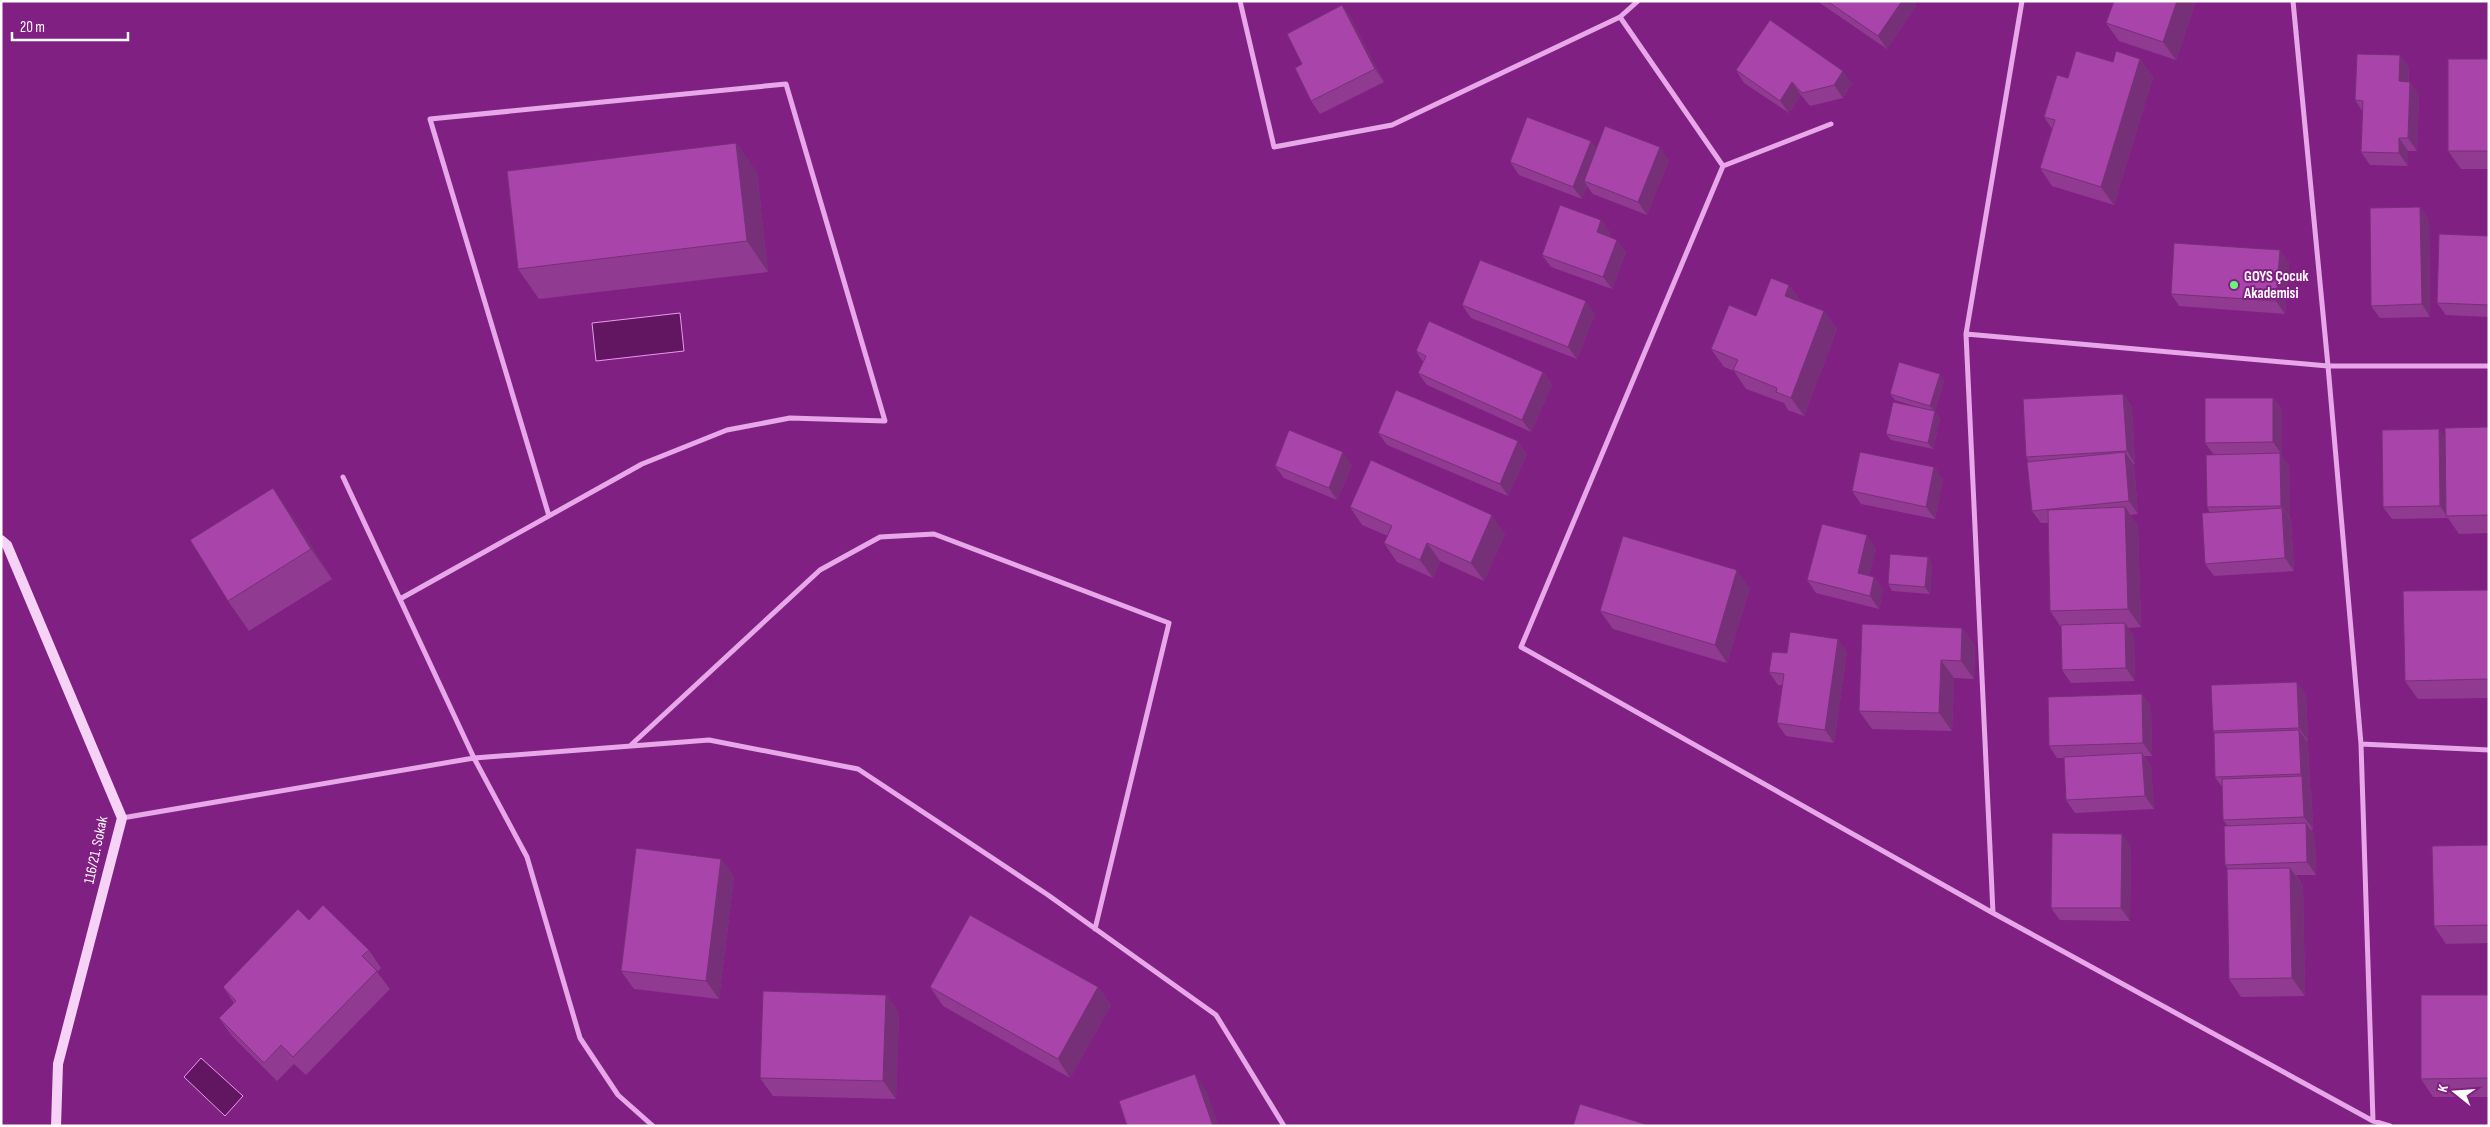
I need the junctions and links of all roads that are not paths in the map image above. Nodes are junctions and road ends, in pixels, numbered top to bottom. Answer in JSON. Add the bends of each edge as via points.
{"nodes":[{"id":1,"x":1240,"y":1,"type":"edge"},
{"id":2,"x":1638,"y":1,"type":"edge"},
{"id":3,"x":2022,"y":1,"type":"edge"},
{"id":4,"x":2293,"y":1,"type":"edge"},
{"id":5,"x":1620,"y":17,"type":"junction"},
{"id":6,"x":1831,"y":124,"type":"dead end"},
{"id":7,"x":1723,"y":166,"type":"junction"},
{"id":8,"x":1966,"y":334,"type":"junction"},
{"id":9,"x":2328,"y":366,"type":"junction"},
{"id":10,"x":2489,"y":366,"type":"edge"},
{"id":11,"x":342,"y":478,"type":"dead end"},
{"id":12,"x":549,"y":516,"type":"junction"},
{"id":13,"x":1,"y":540,"type":"edge"},
{"id":14,"x":400,"y":599,"type":"junction"},
{"id":15,"x":2361,"y":744,"type":"junction"},
{"id":16,"x":630,"y":746,"type":"junction"},
{"id":17,"x":2489,"y":750,"type":"edge"},
{"id":18,"x":474,"y":758,"type":"junction"},
{"id":19,"x":122,"y":818,"type":"junction"},
{"id":20,"x":1993,"y":913,"type":"junction"},
{"id":21,"x":1095,"y":929,"type":"junction"},
{"id":22,"x":2374,"y":1121,"type":"junction"},
{"id":23,"x":56,"y":1126,"type":"edge"},
{"id":24,"x":653,"y":1126,"type":"edge"},
{"id":25,"x":1284,"y":1126,"type":"edge"},
{"id":26,"x":2390,"y":1126,"type":"edge"}],
"edges":[{"from":1,"to":5,"type":"street","via":[[1274,147],[1392,125]]},
{"from":2,"to":5,"type":"street"},
{"from":3,"to":8,"type":"street"},
{"from":4,"to":9,"type":"street"},
{"from":5,"to":7,"type":"street"},
{"from":6,"to":7,"type":"street"},
{"from":7,"to":20,"type":"street","via":[[1521,647]]},
{"from":8,"to":9,"type":"street"},
{"from":8,"to":20,"type":"street"},
{"from":9,"to":10,"type":"street"},
{"from":9,"to":15,"type":"street"},
{"from":11,"to":14,"type":"street"},
{"from":12,"to":12,"type":"street","via":[[642,464],[727,430],[790,418],[885,421],[786,84],[430,119]]},
{"from":12,"to":14,"type":"street"},
{"from":13,"to":19,"type":"street","name":"116/21. Sokak","via":[[7,544]]},
{"from":14,"to":18,"type":"street"},
{"from":15,"to":17,"type":"street"},
{"from":15,"to":22,"type":"street"},
{"from":16,"to":18,"type":"street"},
{"from":16,"to":21,"type":"street","via":[[709,740],[858,769]]},
{"from":16,"to":21,"type":"street","via":[[820,570],[880,537],[934,534],[1169,623]]},
{"from":18,"to":19,"type":"street"},
{"from":18,"to":24,"type":"street","via":[[527,857],[580,1038],[618,1094]]},
{"from":19,"to":23,"type":"street","name":"116/21. Sokak","via":[[58,1064]]},
{"from":20,"to":22,"type":"street"},
{"from":21,"to":25,"type":"street","via":[[1216,1015]]},
{"from":22,"to":26,"type":"street"}]}
